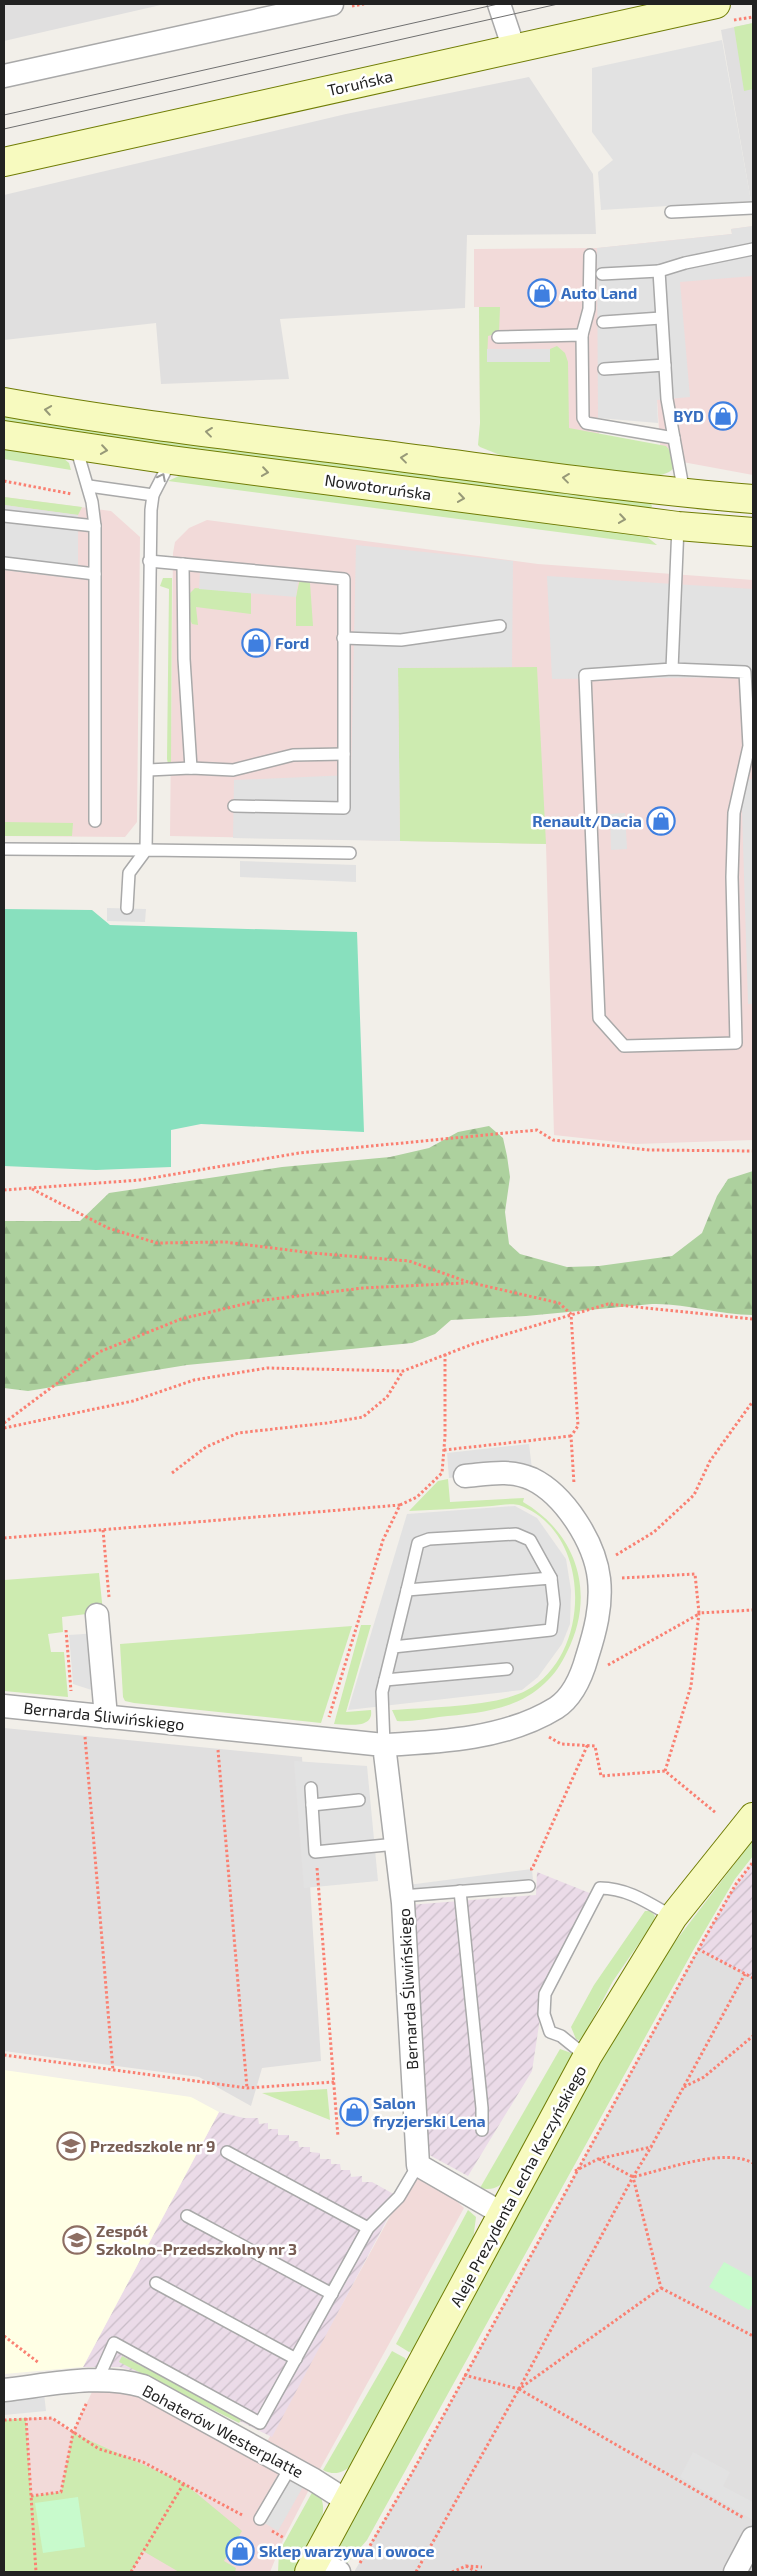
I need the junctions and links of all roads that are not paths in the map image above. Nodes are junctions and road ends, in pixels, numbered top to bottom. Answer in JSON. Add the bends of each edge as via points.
{"nodes":[{"id":1,"x":332,"y":4,"type":"edge"},
{"id":2,"x":499,"y":4,"type":"edge"},
{"id":3,"x":716,"y":4,"type":"edge"},
{"id":4,"x":514,"y":49,"type":"junction"},
{"id":5,"x":4,"y":76,"type":"edge"},
{"id":6,"x":4,"y":162,"type":"edge"},
{"id":7,"x":753,"y":208,"type":"edge"},
{"id":8,"x":671,"y":212,"type":"dead end"},
{"id":9,"x":753,"y":249,"type":"edge"},
{"id":10,"x":590,"y":255,"type":"dead end"},
{"id":11,"x":659,"y":272,"type":"junction"},
{"id":12,"x":602,"y":274,"type":"dead end"},
{"id":13,"x":661,"y":318,"type":"junction"},
{"id":14,"x":603,"y":322,"type":"dead end"},
{"id":15,"x":582,"y":335,"type":"junction"},
{"id":16,"x":498,"y":337,"type":"dead end"},
{"id":17,"x":665,"y":365,"type":"junction"},
{"id":18,"x":604,"y":369,"type":"dead end"},
{"id":19,"x":4,"y":402,"type":"edge"},
{"id":20,"x":4,"y":435,"type":"edge"},
{"id":21,"x":674,"y":438,"type":"junction"},
{"id":22,"x":75,"y":445,"type":"junction"},
{"id":23,"x":171,"y":460,"type":"junction"},
{"id":24,"x":89,"y":486,"type":"junction"},
{"id":25,"x":684,"y":493,"type":"junction"},
{"id":26,"x":153,"y":494,"type":"junction"},
{"id":27,"x":753,"y":499,"type":"edge"},
{"id":28,"x":4,"y":516,"type":"edge"},
{"id":29,"x":95,"y":526,"type":"junction"},
{"id":30,"x":678,"y":526,"type":"junction"},
{"id":31,"x":753,"y":532,"type":"edge"},
{"id":32,"x":149,"y":561,"type":"junction"},
{"id":33,"x":4,"y":562,"type":"edge"},
{"id":34,"x":183,"y":564,"type":"junction"},
{"id":35,"x":95,"y":574,"type":"junction"},
{"id":36,"x":500,"y":626,"type":"dead end"},
{"id":37,"x":343,"y":638,"type":"junction"},
{"id":38,"x":672,"y":669,"type":"junction"},
{"id":39,"x":344,"y":754,"type":"junction"},
{"id":40,"x":191,"y":768,"type":"junction"},
{"id":41,"x":148,"y":770,"type":"junction"},
{"id":42,"x":234,"y":806,"type":"dead end"},
{"id":43,"x":95,"y":821,"type":"dead end"},
{"id":44,"x":4,"y":849,"type":"edge"},
{"id":45,"x":146,"y":850,"type":"junction"},
{"id":46,"x":350,"y":853,"type":"dead end"},
{"id":47,"x":127,"y":908,"type":"dead end"},
{"id":48,"x":465,"y":1476,"type":"dead end"},
{"id":49,"x":551,"y":1578,"type":"junction"},
{"id":50,"x":407,"y":1590,"type":"junction"},
{"id":51,"x":103,"y":1609,"type":"road end"},
{"id":52,"x":393,"y":1647,"type":"junction"},
{"id":53,"x":507,"y":1668,"type":"dead end"},
{"id":54,"x":385,"y":1680,"type":"junction"},
{"id":55,"x":4,"y":1706,"type":"edge"},
{"id":56,"x":106,"y":1717,"type":"junction"},
{"id":57,"x":384,"y":1745,"type":"junction"},
{"id":58,"x":311,"y":1788,"type":"dead end"},
{"id":59,"x":359,"y":1800,"type":"dead end"},
{"id":60,"x":312,"y":1805,"type":"junction"},
{"id":61,"x":753,"y":1817,"type":"edge"},
{"id":62,"x":396,"y":1844,"type":"junction"},
{"id":63,"x":529,"y":1886,"type":"dead end"},
{"id":64,"x":460,"y":1891,"type":"junction"},
{"id":65,"x":402,"y":1896,"type":"junction"},
{"id":66,"x":673,"y":1917,"type":"junction"},
{"id":67,"x":587,"y":2057,"type":"junction"},
{"id":68,"x":482,"y":2130,"type":"dead end"},
{"id":69,"x":227,"y":2152,"type":"dead end"},
{"id":70,"x":418,"y":2165,"type":"junction"},
{"id":71,"x":503,"y":2214,"type":"junction"},
{"id":72,"x":187,"y":2216,"type":"dead end"},
{"id":73,"x":368,"y":2228,"type":"junction"},
{"id":74,"x":156,"y":2283,"type":"dead end"},
{"id":75,"x":332,"y":2294,"type":"junction"},
{"id":76,"x":296,"y":2358,"type":"junction"},
{"id":77,"x":97,"y":2380,"type":"junction"},
{"id":78,"x":4,"y":2390,"type":"edge"},
{"id":79,"x":290,"y":2468,"type":"junction"},
{"id":80,"x":347,"y":2501,"type":"junction"},
{"id":81,"x":258,"y":2522,"type":"road end"},
{"id":82,"x":753,"y":2538,"type":"edge"},
{"id":83,"x":331,"y":2567,"type":"edge"},
{"id":84,"x":735,"y":2572,"type":"edge"}],
"edges":[{"from":1,"to":5,"type":"street"},
{"from":2,"to":4,"type":"street"},
{"from":3,"to":4,"type":"street","name":"Toruńska"},
{"from":4,"to":6,"type":"street","name":"Toruńska"},
{"from":7,"to":8,"type":"lane"},
{"from":9,"to":11,"type":"lane","via":[[685,263]]},
{"from":10,"to":15,"type":"lane","via":[[589,310]]},
{"from":11,"to":12,"type":"lane"},
{"from":11,"to":13,"type":"lane"},
{"from":13,"to":14,"type":"lane"},
{"from":13,"to":17,"type":"lane"},
{"from":15,"to":16,"type":"lane"},
{"from":15,"to":21,"type":"lane","via":[[583,418],[586,423]]},
{"from":17,"to":18,"type":"lane"},
{"from":17,"to":21,"type":"lane"},
{"from":25,"to":19,"type":"street","name":"Nowotoruńska","one_way":true,"via":[[104,419]]},
{"from":20,"to":22,"type":"street","name":"Nowotoruńska"},
{"from":21,"to":25,"type":"lane"},
{"from":22,"to":23,"type":"street","name":"Nowotoruńska","one_way":true},
{"from":22,"to":24,"type":"lane"},
{"from":26,"to":23,"type":"lane","one_way":true},
{"from":23,"to":30,"type":"street","name":"Nowotoruńska","one_way":true},
{"from":24,"to":26,"type":"lane"},
{"from":24,"to":29,"type":"lane"},
{"from":25,"to":27,"type":"street","name":"Nowotoruńska"},
{"from":26,"to":32,"type":"lane"},
{"from":28,"to":29,"type":"lane"},
{"from":29,"to":35,"type":"lane"},
{"from":30,"to":31,"type":"street","name":"Nowotoruńska"},
{"from":30,"to":38,"type":"lane"},
{"from":32,"to":34,"type":"lane"},
{"from":32,"to":41,"type":"lane"},
{"from":33,"to":35,"type":"lane"},
{"from":34,"to":37,"type":"lane","via":[[344,579]]},
{"from":34,"to":40,"type":"lane","via":[[184,659]]},
{"from":35,"to":43,"type":"lane"},
{"from":36,"to":37,"type":"lane","via":[[402,640]]},
{"from":37,"to":39,"type":"lane"},
{"from":38,"to":38,"type":"lane","via":[[745,672],[749,746],[734,814],[732,877],[736,1043],[624,1046],[599,1018],[585,675]]},
{"from":39,"to":40,"type":"lane","via":[[293,754],[233,770]]},
{"from":39,"to":42,"type":"lane","via":[[344,808]]},
{"from":40,"to":41,"type":"lane"},
{"from":41,"to":45,"type":"lane"},
{"from":44,"to":45,"type":"lane"},
{"from":45,"to":46,"type":"lane"},
{"from":45,"to":47,"type":"lane","via":[[128,872]]},
{"from":48,"to":57,"type":"street","name":"Bernarda Śliwińskiego","via":[[509,1472],[532,1479],[575,1518],[590,1548],[597,1573],[597,1626],[580,1681],[558,1707],[510,1728],[471,1737]]},
{"from":49,"to":50,"type":"lane"},
{"from":49,"to":50,"type":"lane","via":[[530,1540],[516,1534],[429,1539],[418,1544]]},
{"from":49,"to":52,"type":"lane","via":[[554,1604],[551,1630]]},
{"from":50,"to":52,"type":"lane"},
{"from":51,"to":56,"type":"street"},
{"from":52,"to":54,"type":"lane"},
{"from":53,"to":54,"type":"lane"},
{"from":54,"to":57,"type":"lane","via":[[382,1692]]},
{"from":55,"to":56,"type":"street","name":"Bernarda Śliwińskiego"},
{"from":56,"to":57,"type":"street","name":"Bernarda Śliwińskiego"},
{"from":57,"to":62,"type":"street","name":"Bernarda Śliwińskiego"},
{"from":58,"to":60,"type":"lane"},
{"from":59,"to":60,"type":"lane"},
{"from":60,"to":62,"type":"lane","via":[[316,1852]]},
{"from":61,"to":66,"type":"street","name":"Aleje Prezydenta Lecha Kaczyńskiego"},
{"from":62,"to":65,"type":"street","name":"Bernarda Śliwińskiego"},
{"from":63,"to":64,"type":"lane"},
{"from":64,"to":65,"type":"lane"},
{"from":64,"to":68,"type":"lane"},
{"from":65,"to":70,"type":"street","name":"Bernarda Śliwińskiego"},
{"from":66,"to":67,"type":"street","name":"Aleje Prezydenta Lecha Kaczyńskiego"},
{"from":66,"to":67,"type":"lane","via":[[631,1894],[614,1888],[600,1888],[545,1994],[544,2014],[550,2032],[561,2036]]},
{"from":67,"to":71,"type":"street","name":"Aleje Prezydenta Lecha Kaczyńskiego"},
{"from":69,"to":73,"type":"lane"},
{"from":70,"to":71,"type":"street"},
{"from":70,"to":73,"type":"lane","via":[[399,2196]]},
{"from":71,"to":80,"type":"street","name":"Aleje Prezydenta Lecha Kaczyńskiego"},
{"from":72,"to":75,"type":"lane"},
{"from":73,"to":75,"type":"lane"},
{"from":74,"to":76,"type":"lane"},
{"from":75,"to":76,"type":"lane"},
{"from":76,"to":77,"type":"lane","via":[[260,2423],[114,2343]]},
{"from":77,"to":78,"type":"street","name":"Bohaterów Westerplatte"},
{"from":77,"to":79,"type":"street","name":"Bohaterów Westerplatte","via":[[123,2380],[143,2386]]},
{"from":79,"to":80,"type":"street","name":"Bohaterów Westerplatte"},
{"from":79,"to":81,"type":"lane"},
{"from":80,"to":83,"type":"street","name":"Aleje Prezydenta Lecha Kaczyńskiego"},
{"from":82,"to":84,"type":"street"}]}
